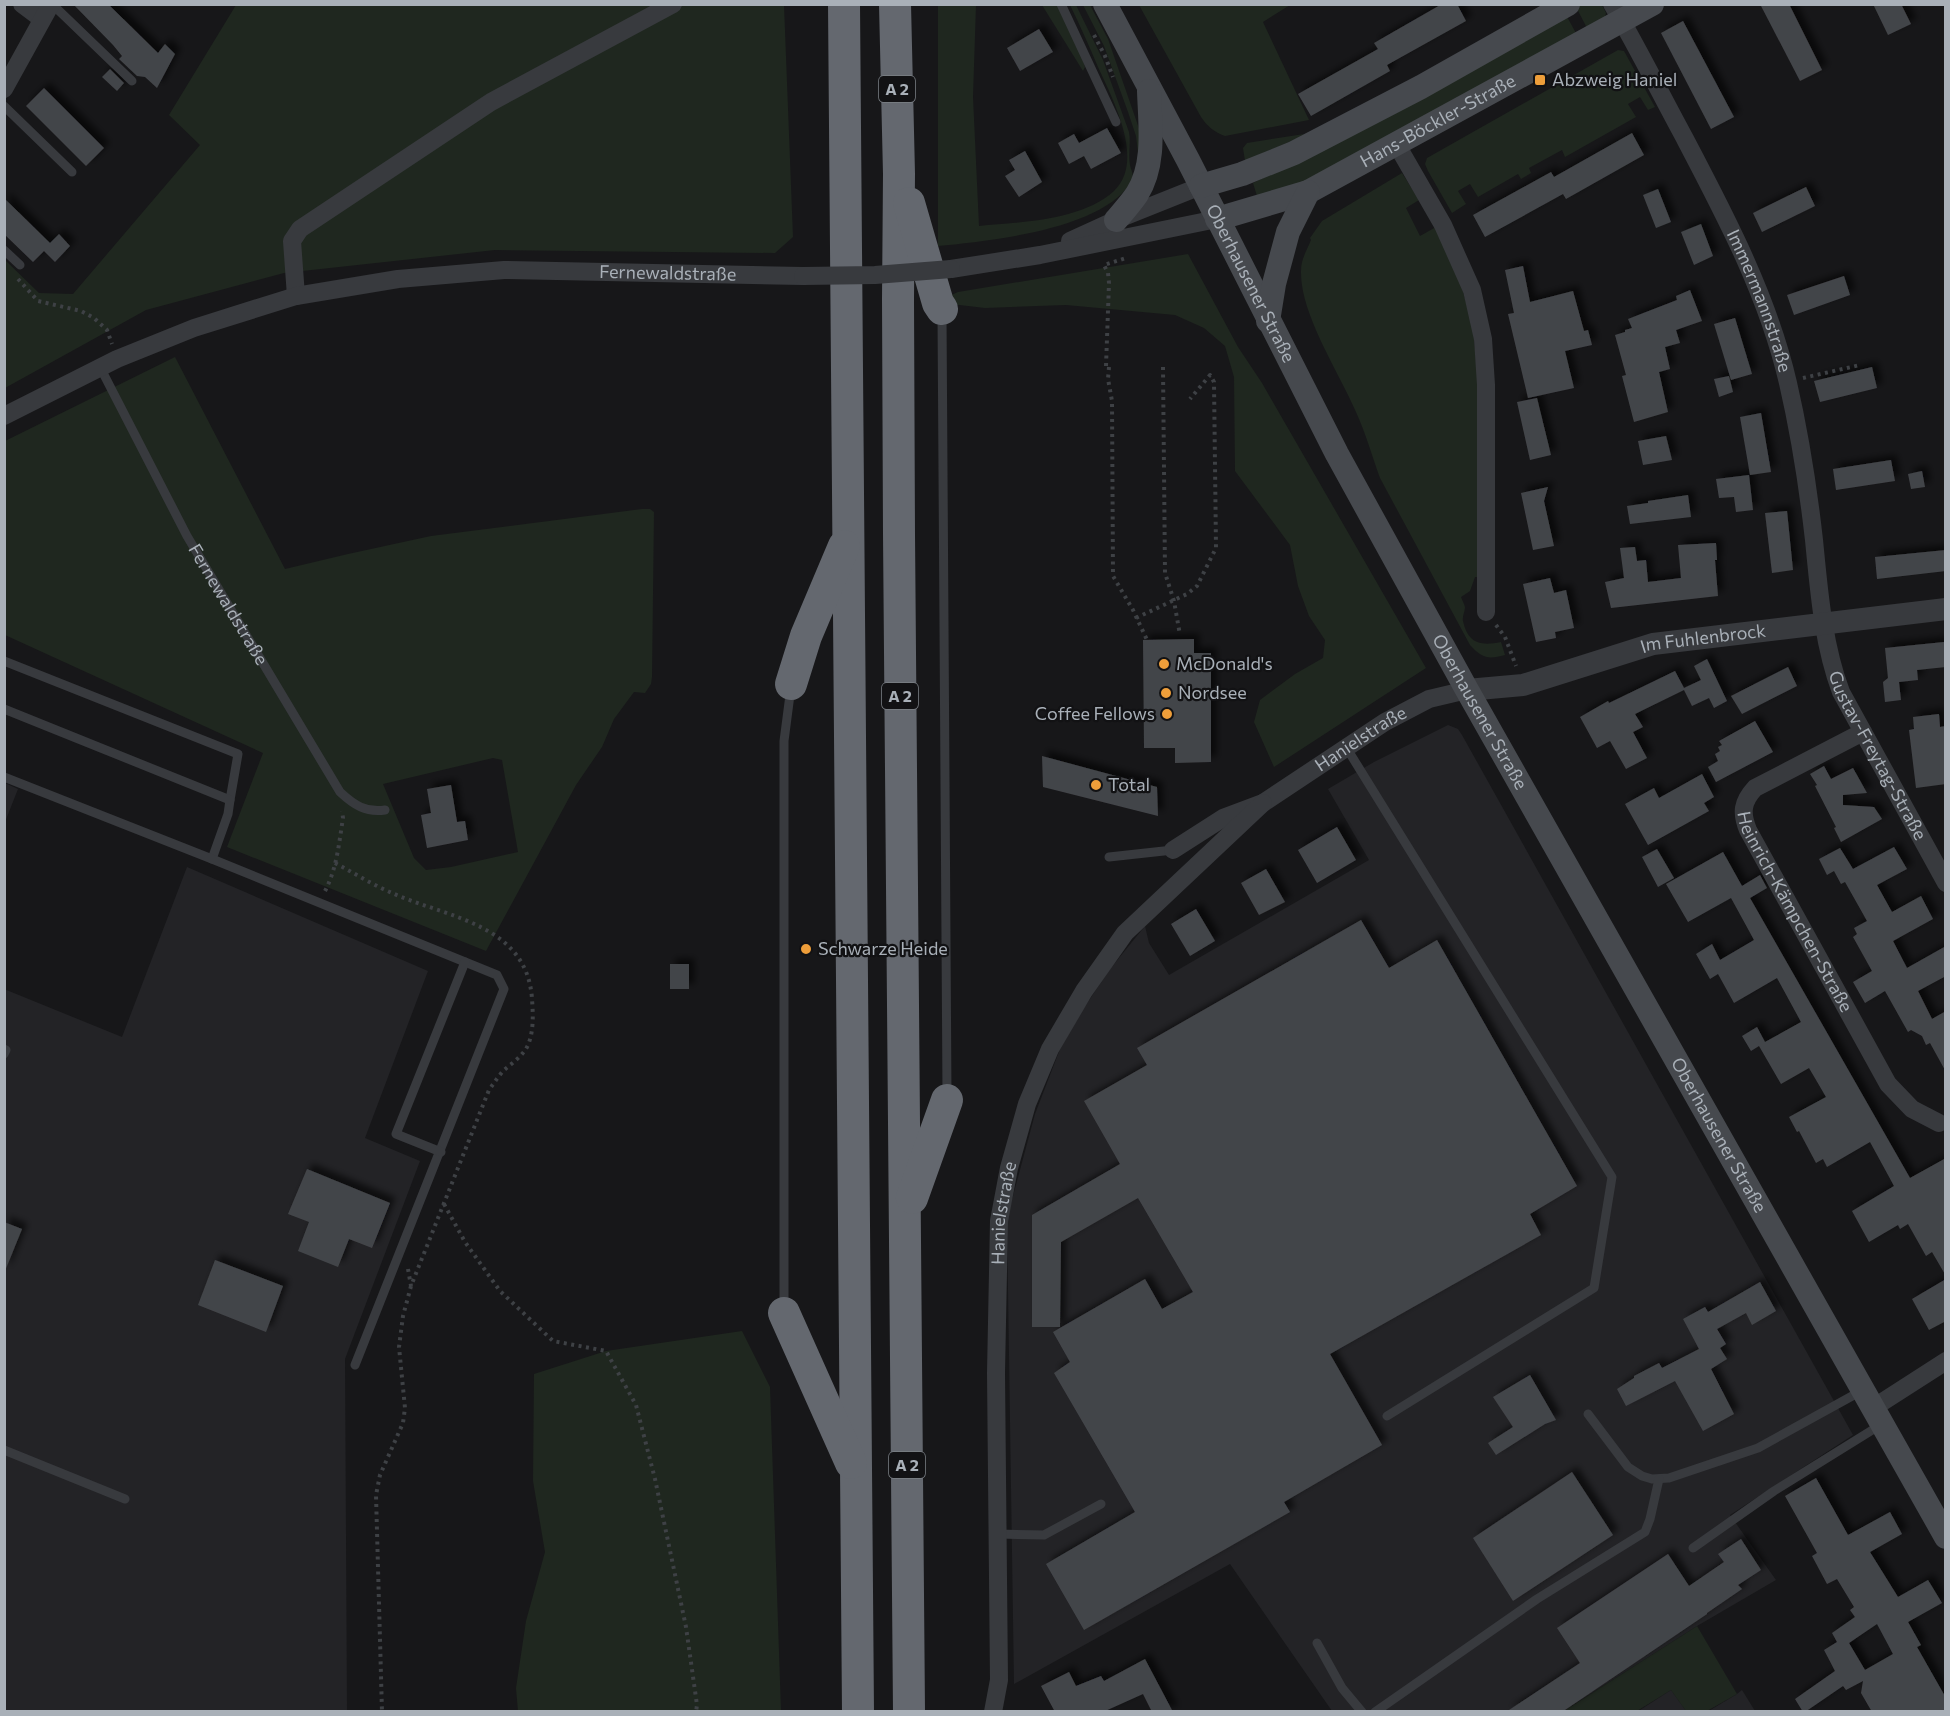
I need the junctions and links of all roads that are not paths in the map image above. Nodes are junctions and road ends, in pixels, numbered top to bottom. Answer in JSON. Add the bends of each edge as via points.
{"nodes":[{"id":1,"x":22,"y":4,"type":"edge"},
{"id":2,"x":673,"y":4,"type":"edge"},
{"id":3,"x":844,"y":4,"type":"edge"},
{"id":4,"x":895,"y":4,"type":"edge"},
{"id":5,"x":1061,"y":4,"type":"edge"},
{"id":6,"x":1105,"y":4,"type":"edge"},
{"id":7,"x":1568,"y":4,"type":"edge"},
{"id":8,"x":1652,"y":4,"type":"edge"},
{"id":9,"x":48,"y":9,"type":"edge"},
{"id":10,"x":1617,"y":12,"type":"edge"},
{"id":11,"x":132,"y":81,"type":"dead end"},
{"id":12,"x":1149,"y":86,"type":"junction"},
{"id":13,"x":4,"y":89,"type":"edge"},
{"id":14,"x":4,"y":106,"type":"edge"},
{"id":15,"x":1116,"y":122,"type":"dead end"},
{"id":16,"x":1397,"y":145,"type":"junction"},
{"id":17,"x":72,"y":172,"type":"dead end"},
{"id":18,"x":899,"y":174,"type":"junction"},
{"id":19,"x":1201,"y":186,"type":"junction"},
{"id":20,"x":1308,"y":192,"type":"junction"},
{"id":21,"x":1216,"y":219,"type":"junction"},
{"id":22,"x":1116,"y":220,"type":"junction"},
{"id":23,"x":4,"y":250,"type":"edge"},
{"id":24,"x":1040,"y":255,"type":"junction"},
{"id":25,"x":20,"y":264,"type":"dead end"},
{"id":26,"x":296,"y":296,"type":"junction"},
{"id":27,"x":942,"y":309,"type":"joint"},
{"id":28,"x":1268,"y":321,"type":"junction"},
{"id":29,"x":100,"y":367,"type":"junction"},
{"id":30,"x":4,"y":417,"type":"edge"},
{"id":31,"x":849,"y":534,"type":"junction"},
{"id":32,"x":1946,"y":609,"type":"edge"},
{"id":33,"x":1486,"y":612,"type":"road end"},
{"id":34,"x":1825,"y":622,"type":"junction"},
{"id":35,"x":4,"y":661,"type":"edge"},
{"id":36,"x":792,"y":684,"type":"joint"},
{"id":37,"x":1467,"y":690,"type":"junction"},
{"id":38,"x":4,"y":709,"type":"edge"},
{"id":39,"x":1863,"y":732,"type":"junction"},
{"id":40,"x":1346,"y":747,"type":"junction"},
{"id":41,"x":4,"y":777,"type":"edge"},
{"id":42,"x":231,"y":800,"type":"junction"},
{"id":43,"x":1263,"y":803,"type":"junction"},
{"id":44,"x":385,"y":810,"type":"dead end"},
{"id":45,"x":1173,"y":850,"type":"joint"},
{"id":46,"x":1108,"y":857,"type":"dead end"},
{"id":47,"x":212,"y":859,"type":"junction"},
{"id":48,"x":1946,"y":883,"type":"edge"},
{"id":49,"x":465,"y":962,"type":"junction"},
{"id":50,"x":947,"y":1100,"type":"joint"},
{"id":51,"x":1939,"y":1124,"type":"dead end"},
{"id":52,"x":441,"y":1152,"type":"junction"},
{"id":53,"x":905,"y":1218,"type":"junction"},
{"id":54,"x":784,"y":1313,"type":"joint"},
{"id":55,"x":1946,"y":1361,"type":"edge"},
{"id":56,"x":355,"y":1365,"type":"dead end"},
{"id":57,"x":1872,"y":1408,"type":"junction"},
{"id":58,"x":1588,"y":1414,"type":"dead end"},
{"id":59,"x":1387,"y":1416,"type":"dead end"},
{"id":60,"x":4,"y":1450,"type":"edge"},
{"id":61,"x":856,"y":1474,"type":"junction"},
{"id":62,"x":1659,"y":1479,"type":"junction"},
{"id":63,"x":125,"y":1499,"type":"dead end"},
{"id":64,"x":1101,"y":1504,"type":"dead end"},
{"id":65,"x":998,"y":1534,"type":"junction"},
{"id":66,"x":1946,"y":1537,"type":"edge"},
{"id":67,"x":1693,"y":1548,"type":"dead end"},
{"id":68,"x":1317,"y":1643,"type":"dead end"},
{"id":69,"x":858,"y":1712,"type":"edge"},
{"id":70,"x":909,"y":1712,"type":"edge"},
{"id":71,"x":993,"y":1712,"type":"edge"},
{"id":72,"x":1362,"y":1712,"type":"edge"},
{"id":73,"x":1375,"y":1712,"type":"edge"}],
"edges":[{"from":1,"to":9,"type":"street"},
{"from":2,"to":26,"type":"street","via":[[491,102],[300,229],[292,241]]},
{"from":3,"to":31,"type":"highway"},
{"from":4,"to":18,"type":"highway","number":"A 2"},
{"from":5,"to":15,"type":"lane"},
{"from":6,"to":12,"type":"main road","name":"Oberhausener Straße"},
{"from":7,"to":19,"type":"main road","via":[[1294,153]]},
{"from":8,"to":10,"type":"main road","name":"Hans-Böckler-Straße"},
{"from":9,"to":11,"type":"lane"},
{"from":9,"to":13,"type":"street"},
{"from":10,"to":16,"type":"main road","name":"Hans-Böckler-Straße"},
{"from":10,"to":34,"type":"street","name":"Immermannstraße","via":[[1753,276],[1788,381]]},
{"from":12,"to":19,"type":"main road","name":"Oberhausener Straße"},
{"from":12,"to":22,"type":"main road","name":"Fernewaldstraße","via":[[1150,149],[1146,172],[1138,193]]},
{"from":14,"to":17,"type":"lane"},
{"from":16,"to":20,"type":"main road","name":"Hans-Böckler-Straße"},
{"from":16,"to":33,"type":"street","via":[[1448,236],[1472,290],[1483,339]]},
{"from":18,"to":27,"type":"highway"},
{"from":18,"to":53,"type":"highway","number":"A 2"},
{"from":19,"to":21,"type":"main road","name":"Oberhausener Straße"},
{"from":19,"to":22,"type":"street","name":"Fernewaldstraße"},
{"from":20,"to":21,"type":"main road","name":"Hans-Böckler-Straße"},
{"from":20,"to":28,"type":"main road","via":[[1288,232]]},
{"from":21,"to":24,"type":"street","name":"Fernewaldstraße"},
{"from":21,"to":28,"type":"main road","name":"Oberhausener Straße"},
{"from":22,"to":24,"type":"street","name":"Fernewaldstraße"},
{"from":23,"to":25,"type":"lane"},
{"from":24,"to":26,"type":"street","name":"Fernewaldstraße","bridge":true,"via":[[951,269],[875,275],[504,270],[398,279]]},
{"from":26,"to":29,"type":"street","name":"Fernewaldstraße","via":[[194,328]]},
{"from":27,"to":50,"type":"lane"},
{"from":28,"to":37,"type":"main road","name":"Oberhausener Straße"},
{"from":29,"to":30,"type":"street","name":"Fernewaldstraße"},
{"from":29,"to":44,"type":"lane","name":"Fernewaldstraße","via":[[187,536],[340,792],[359,807]]},
{"from":31,"to":36,"type":"highway","via":[[806,636]]},
{"from":31,"to":61,"type":"highway"},
{"from":32,"to":34,"type":"street","name":"Im Fuhlenbrock"},
{"from":34,"to":37,"type":"street","name":"Im Fuhlenbrock","via":[[1653,644],[1523,685]]},
{"from":34,"to":39,"type":"street","name":"Gustav-Freytag-Straße","via":[[1834,673]]},
{"from":35,"to":42,"type":"lane","via":[[238,754]]},
{"from":36,"to":54,"type":"lane","via":[[784,741]]},
{"from":37,"to":40,"type":"street","name":"Hanielstraße","via":[[1429,699]]},
{"from":37,"to":57,"type":"main road","name":"Oberhausener Straße"},
{"from":38,"to":42,"type":"lane"},
{"from":39,"to":48,"type":"street","name":"Gustav-Freytag-Straße"},
{"from":39,"to":51,"type":"street","name":"Heinrich-Kämpchen-Straße","via":[[1755,788],[1743,804],[1743,818],[1888,1084],[1912,1109]]},
{"from":40,"to":43,"type":"street","name":"Hanielstraße"},
{"from":40,"to":59,"type":"lane","via":[[1612,1177],[1593,1288]]},
{"from":41,"to":47,"type":"lane"},
{"from":42,"to":47,"type":"lane"},
{"from":43,"to":45,"type":"street","name":"Hanielstraße","via":[[1223,818]]},
{"from":43,"to":65,"type":"street","name":"Hanielstraße","via":[[1125,933],[1050,1049],[1027,1104],[999,1221]]},
{"from":45,"to":46,"type":"lane"},
{"from":47,"to":49,"type":"lane"},
{"from":49,"to":52,"type":"lane","via":[[497,975],[504,989]]},
{"from":49,"to":52,"type":"lane","via":[[396,1134]]},
{"from":50,"to":53,"type":"highway"},
{"from":52,"to":56,"type":"lane"},
{"from":53,"to":70,"type":"highway","number":"A 2"},
{"from":54,"to":61,"type":"highway"},
{"from":55,"to":57,"type":"street"},
{"from":57,"to":62,"type":"lane"},
{"from":57,"to":66,"type":"main road","name":"Oberhausener Straße"},
{"from":57,"to":67,"type":"lane","via":[[1774,1491]]},
{"from":58,"to":62,"type":"lane","via":[[1628,1467],[1642,1476]]},
{"from":60,"to":63,"type":"lane"},
{"from":61,"to":69,"type":"highway"},
{"from":62,"to":73,"type":"lane","via":[[1645,1532],[1537,1599]]},
{"from":64,"to":65,"type":"lane","via":[[1044,1535]]},
{"from":65,"to":71,"type":"street","name":"Hanielstraße","via":[[999,1680]]},
{"from":68,"to":72,"type":"lane","via":[[1342,1689]]}]}
